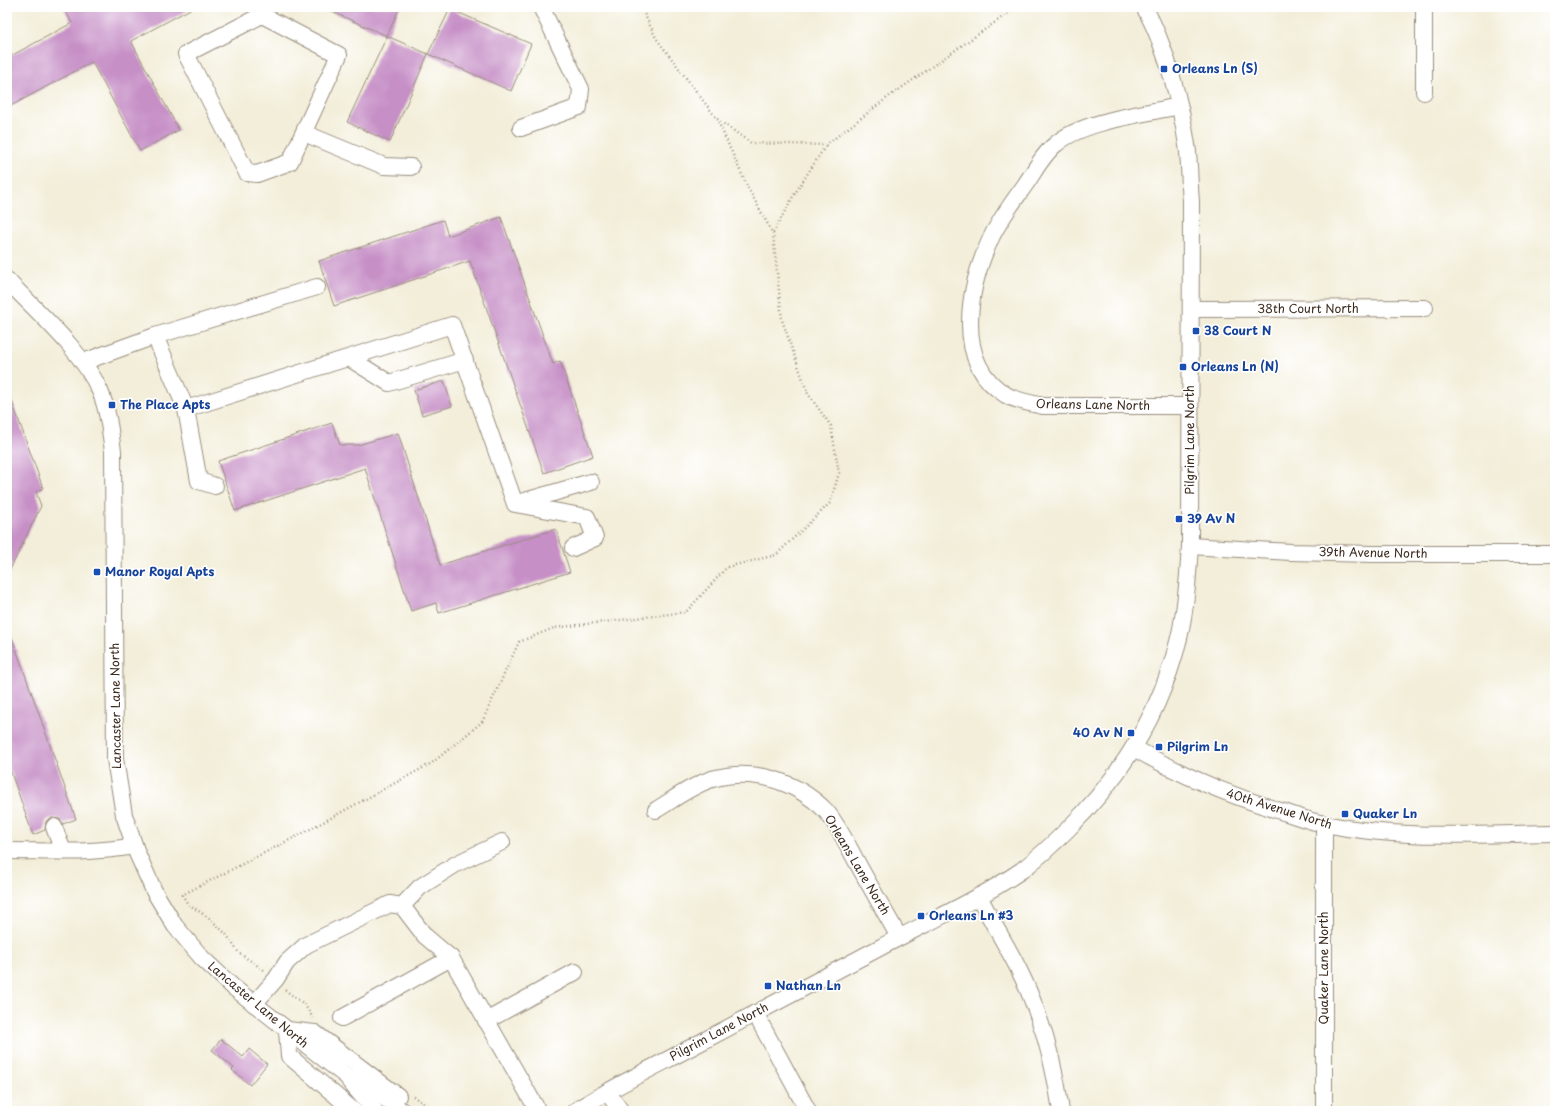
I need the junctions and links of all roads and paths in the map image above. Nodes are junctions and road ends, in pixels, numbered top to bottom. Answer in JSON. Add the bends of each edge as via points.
{"nodes":[{"id":1,"x":541,"y":7,"type":"edge"},
{"id":2,"x":641,"y":7,"type":"edge"},
{"id":3,"x":1017,"y":7,"type":"edge"},
{"id":4,"x":1424,"y":7,"type":"edge"},
{"id":5,"x":1147,"y":8,"type":"edge"},
{"id":6,"x":262,"y":11,"type":"edge"},
{"id":7,"x":1424,"y":92,"type":"dead end"},
{"id":8,"x":1179,"y":106,"type":"junction"},
{"id":9,"x":717,"y":119,"type":"junction"},
{"id":10,"x":521,"y":128,"type":"dead end"},
{"id":11,"x":304,"y":133,"type":"junction"},
{"id":12,"x":826,"y":145,"type":"junction"},
{"id":13,"x":411,"y":167,"type":"dead end"},
{"id":14,"x":773,"y":234,"type":"junction"},
{"id":15,"x":7,"y":280,"type":"edge"},
{"id":16,"x":317,"y":287,"type":"dead end"},
{"id":17,"x":1425,"y":308,"type":"dead end"},
{"id":18,"x":1191,"y":309,"type":"junction"},
{"id":19,"x":154,"y":336,"type":"junction"},
{"id":20,"x":349,"y":358,"type":"junction"},
{"id":21,"x":465,"y":360,"type":"junction"},
{"id":22,"x":83,"y":362,"type":"junction"},
{"id":23,"x":1190,"y":406,"type":"junction"},
{"id":24,"x":186,"y":409,"type":"junction"},
{"id":25,"x":591,"y":482,"type":"dead end"},
{"id":26,"x":215,"y":486,"type":"dead end"},
{"id":27,"x":515,"y":504,"type":"junction"},
{"id":28,"x":1190,"y":546,"type":"junction"},
{"id":29,"x":573,"y":548,"type":"dead end"},
{"id":30,"x":1555,"y":554,"type":"edge"},
{"id":31,"x":1134,"y":748,"type":"junction"},
{"id":32,"x":656,"y":810,"type":"dead end"},
{"id":33,"x":1324,"y":824,"type":"junction"},
{"id":34,"x":54,"y":827,"type":"dead end"},
{"id":35,"x":1555,"y":833,"type":"edge"},
{"id":36,"x":502,"y":842,"type":"dead end"},
{"id":37,"x":134,"y":846,"type":"junction"},
{"id":38,"x":7,"y":851,"type":"edge"},
{"id":39,"x":63,"y":851,"type":"junction"},
{"id":40,"x":979,"y":896,"type":"junction"},
{"id":41,"x":402,"y":906,"type":"junction"},
{"id":42,"x":899,"y":937,"type":"junction"},
{"id":43,"x":451,"y":958,"type":"junction"},
{"id":44,"x":575,"y":972,"type":"dead end"},
{"id":45,"x":276,"y":979,"type":"junction"},
{"id":46,"x":254,"y":1004,"type":"junction"},
{"id":47,"x":755,"y":1013,"type":"junction"},
{"id":48,"x":342,"y":1018,"type":"dead end"},
{"id":49,"x":314,"y":1020,"type":"dead end"},
{"id":50,"x":486,"y":1021,"type":"junction"},
{"id":51,"x":287,"y":1030,"type":"junction"},
{"id":52,"x":347,"y":1077,"type":"junction"},
{"id":53,"x":607,"y":1092,"type":"junction"},
{"id":54,"x":411,"y":1094,"type":"dead end"},
{"id":55,"x":354,"y":1111,"type":"edge"},
{"id":56,"x":374,"y":1111,"type":"edge"},
{"id":57,"x":402,"y":1111,"type":"edge"},
{"id":58,"x":409,"y":1111,"type":"edge"},
{"id":59,"x":434,"y":1111,"type":"edge"},
{"id":60,"x":538,"y":1111,"type":"edge"},
{"id":61,"x":575,"y":1111,"type":"edge"},
{"id":62,"x":621,"y":1111,"type":"edge"},
{"id":63,"x":808,"y":1111,"type":"edge"},
{"id":64,"x":1061,"y":1111,"type":"edge"},
{"id":65,"x":1324,"y":1111,"type":"edge"}],
"edges":[{"from":1,"to":10,"type":"street","via":[[581,89],[580,107]]},
{"from":2,"to":9,"type":"path","via":[[656,38]]},
{"from":3,"to":12,"type":"path","via":[[887,98]]},
{"from":4,"to":7,"type":"street"},
{"from":5,"to":8,"type":"street","name":"Pilgrim Lane North"},
{"from":6,"to":11,"type":"street","via":[[339,56]]},
{"from":6,"to":11,"type":"street","via":[[186,54],[247,173],[257,174],[290,162]]},
{"from":8,"to":18,"type":"street","name":"Pilgrim Lane North","via":[[1187,146],[1191,201]]},
{"from":8,"to":23,"type":"street","name":"Orleans Lane North","via":[[1096,124],[1074,132],[1055,144],[1007,210],[991,237],[979,266],[970,329],[971,349],[990,382],[1006,395],[1023,402],[1043,406]]},
{"from":9,"to":12,"type":"path","via":[[751,143]]},
{"from":9,"to":14,"type":"path","via":[[747,186]]},
{"from":11,"to":13,"type":"street","via":[[384,166]]},
{"from":12,"to":14,"type":"path"},
{"from":14,"to":45,"type":"path","via":[[782,320],[808,394],[831,426],[839,473],[830,503],[776,555],[727,567],[686,612],[554,628],[519,642],[482,722],[432,763],[182,896],[188,904],[209,918],[226,934],[239,952]]},
{"from":15,"to":22,"type":"street","name":"Lancaster Lane North"},
{"from":16,"to":19,"type":"street"},
{"from":17,"to":18,"type":"street","name":"38th Court North"},
{"from":18,"to":23,"type":"street","name":"Pilgrim Lane North"},
{"from":19,"to":22,"type":"street"},
{"from":19,"to":24,"type":"street"},
{"from":20,"to":21,"type":"street","via":[[389,383]]},
{"from":20,"to":21,"type":"street","via":[[452,325]]},
{"from":20,"to":24,"type":"street"},
{"from":21,"to":27,"type":"street"},
{"from":22,"to":37,"type":"street","name":"Lancaster Lane North","via":[[100,391],[109,420],[113,451],[115,759],[124,815]]},
{"from":23,"to":28,"type":"street","name":"Pilgrim Lane North"},
{"from":24,"to":26,"type":"street","via":[[199,480]]},
{"from":25,"to":27,"type":"street"},
{"from":27,"to":29,"type":"street","via":[[587,517],[595,538]]},
{"from":28,"to":30,"type":"street","name":"39th Avenue North","via":[[1372,554]]},
{"from":28,"to":31,"type":"street","name":"Pilgrim Lane North","via":[[1187,591],[1178,639],[1164,684]]},
{"from":31,"to":33,"type":"street","name":"40th Avenue North","via":[[1204,785]]},
{"from":31,"to":40,"type":"street","name":"Pilgrim Lane North","via":[[1090,807],[1056,841],[1022,869]]},
{"from":32,"to":42,"type":"street","name":"Orleans Lane North","via":[[689,789],[712,779],[737,775],[761,775],[785,783],[808,795],[826,812],[841,833]]},
{"from":33,"to":35,"type":"street","name":"40th Avenue North","via":[[1372,831],[1430,834]]},
{"from":33,"to":65,"type":"street","name":"Quaker Lane North"},
{"from":34,"to":39,"type":"street"},
{"from":36,"to":41,"type":"street","via":[[456,864],[420,887]]},
{"from":37,"to":39,"type":"street","via":[[112,850]]},
{"from":37,"to":46,"type":"street","name":"Lancaster Lane North","via":[[154,891],[176,926],[202,958]]},
{"from":38,"to":39,"type":"street"},
{"from":40,"to":42,"type":"street","name":"Pilgrim Lane North"},
{"from":40,"to":64,"type":"street","via":[[1034,1002],[1047,1039]]},
{"from":41,"to":43,"type":"street","via":[[425,936]]},
{"from":41,"to":45,"type":"street","via":[[390,904],[306,945],[288,962]]},
{"from":42,"to":47,"type":"street","name":"Pilgrim Lane North"},
{"from":43,"to":48,"type":"street"},
{"from":43,"to":50,"type":"street"},
{"from":44,"to":50,"type":"street"},
{"from":45,"to":46,"type":"street"},
{"from":45,"to":49,"type":"path","via":[[285,990],[304,1004]]},
{"from":46,"to":51,"type":"street","name":"Lancaster Lane North"},
{"from":47,"to":53,"type":"street","name":"Pilgrim Lane North"},
{"from":47,"to":63,"type":"street"},
{"from":50,"to":60,"type":"street"},
{"from":51,"to":52,"type":"street","name":"Lancaster Lane North"},
{"from":51,"to":55,"type":"street","via":[[289,1056]]},
{"from":51,"to":58,"type":"street","via":[[315,1033],[395,1092]]},
{"from":52,"to":56,"type":"street","name":"Lancaster Lane North"},
{"from":52,"to":57,"type":"street","name":"Lancaster Lane North","via":[[378,1093]]},
{"from":53,"to":61,"type":"street","name":"Pilgrim Lane North"},
{"from":53,"to":62,"type":"street"},
{"from":54,"to":59,"type":"path"}]}
